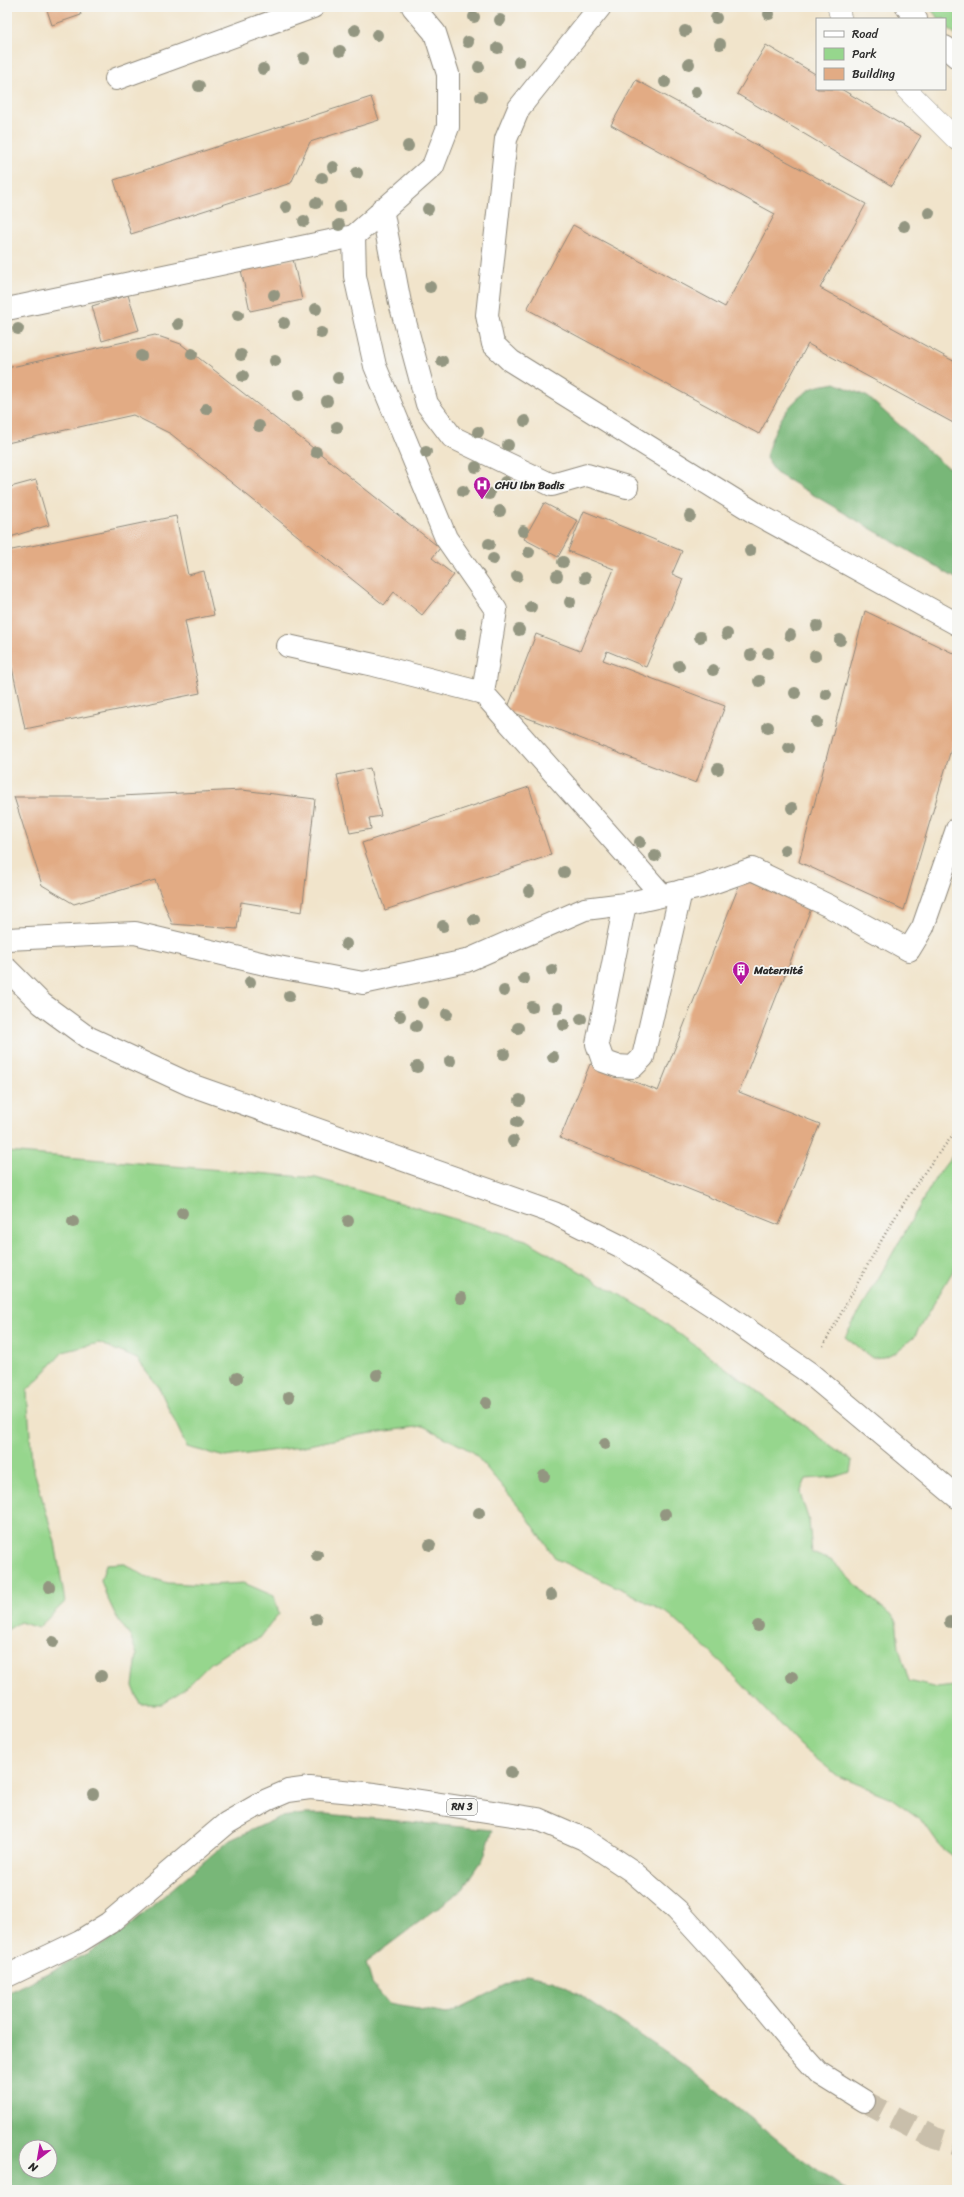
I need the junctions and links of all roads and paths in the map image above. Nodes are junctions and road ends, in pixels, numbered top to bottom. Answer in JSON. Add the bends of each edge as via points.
{"nodes":[{"id":1,"x":313,"y":7,"type":"edge"},
{"id":2,"x":413,"y":7,"type":"edge"},
{"id":3,"x":600,"y":7,"type":"edge"},
{"id":4,"x":838,"y":7,"type":"edge"},
{"id":5,"x":907,"y":7,"type":"edge"},
{"id":6,"x":841,"y":18,"type":"edge"},
{"id":7,"x":915,"y":18,"type":"edge"},
{"id":8,"x":946,"y":48,"type":"edge"},
{"id":9,"x":957,"y":57,"type":"edge"},
{"id":10,"x":116,"y":79,"type":"dead end"},
{"id":11,"x":907,"y":90,"type":"edge"},
{"id":12,"x":957,"y":140,"type":"edge"},
{"id":13,"x":382,"y":209,"type":"junction"},
{"id":14,"x":354,"y":236,"type":"junction"},
{"id":15,"x":7,"y":309,"type":"edge"},
{"id":16,"x":627,"y":486,"type":"dead end"},
{"id":17,"x":957,"y":624,"type":"edge"},
{"id":18,"x":288,"y":646,"type":"dead end"},
{"id":19,"x":483,"y":693,"type":"junction"},
{"id":20,"x":957,"y":829,"type":"edge"},
{"id":21,"x":672,"y":893,"type":"junction"},
{"id":22,"x":626,"y":904,"type":"junction"},
{"id":23,"x":7,"y":939,"type":"edge"},
{"id":24,"x":7,"y":969,"type":"edge"},
{"id":25,"x":957,"y":1131,"type":"edge"},
{"id":26,"x":808,"y":1372,"type":"junction"},
{"id":27,"x":957,"y":1498,"type":"edge"},
{"id":28,"x":7,"y":1976,"type":"edge"},
{"id":29,"x":864,"y":2101,"type":"tunnel mouth"}],
"edges":[{"from":1,"to":10,"type":"street"},
{"from":2,"to":13,"type":"street","via":[[435,33],[448,74],[448,127],[433,166]]},
{"from":3,"to":17,"type":"street","via":[[519,108],[506,139],[487,315],[493,344],[511,361],[757,514]]},
{"from":4,"to":6,"type":"lane"},
{"from":5,"to":7,"type":"street"},
{"from":8,"to":9,"type":"street"},
{"from":11,"to":12,"type":"lane"},
{"from":13,"to":14,"type":"street"},
{"from":13,"to":16,"type":"street","via":[[400,303],[427,404],[452,437],[552,484],[587,475]]},
{"from":14,"to":15,"type":"street"},
{"from":14,"to":19,"type":"street","via":[[355,276],[375,366],[446,538],[496,610]]},
{"from":18,"to":19,"type":"street"},
{"from":19,"to":21,"type":"street"},
{"from":20,"to":21,"type":"street","via":[[923,927],[909,950],[752,868],[701,887]]},
{"from":21,"to":22,"type":"street"},
{"from":21,"to":22,"type":"street","via":[[643,1057],[632,1067],[603,1062],[597,1044]]},
{"from":22,"to":23,"type":"street","via":[[585,909],[466,961],[363,983],[272,966],[135,933]]},
{"from":24,"to":26,"type":"street","via":[[42,1004],[81,1033],[191,1085],[546,1211],[590,1230],[636,1256],[716,1308]]},
{"from":25,"to":26,"type":"path","via":[[934,1157],[904,1205]]},
{"from":26,"to":27,"type":"street"},
{"from":28,"to":29,"type":"street","number":"RN 3","via":[[80,1941],[109,1923],[227,1823],[267,1800],[288,1791],[310,1788],[375,1794],[538,1819],[584,1839],[632,1871],[677,1910],[819,2073]]}]}
